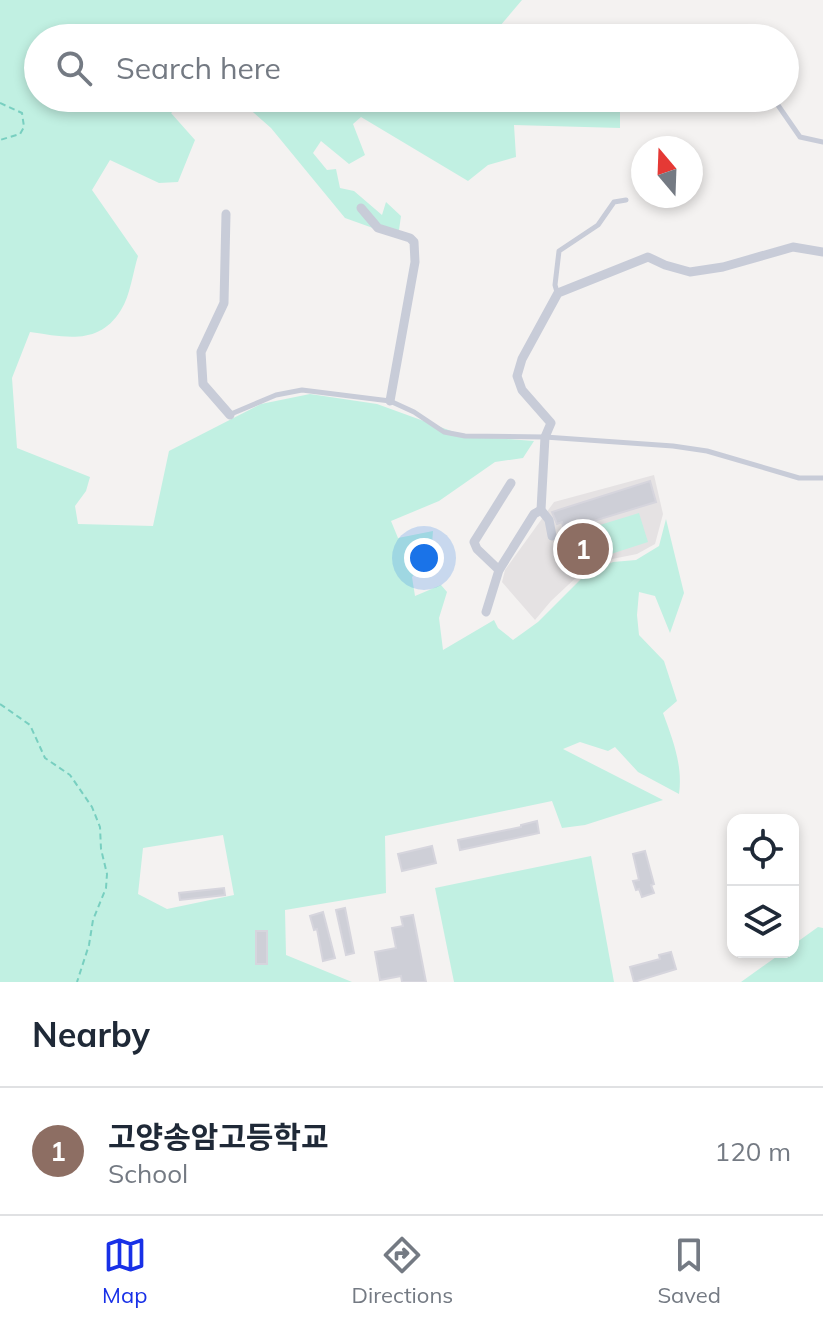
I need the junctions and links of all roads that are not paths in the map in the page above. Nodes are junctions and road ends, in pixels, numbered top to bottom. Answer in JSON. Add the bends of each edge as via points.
{"nodes":[{"id":1,"x":783,"y":112,"type":"edge"},
{"id":2,"x":823,"y":142,"type":"edge"},
{"id":3,"x":626,"y":200,"type":"dead end"},
{"id":4,"x":361,"y":208,"type":"dead end"},
{"id":5,"x":226,"y":214,"type":"dead end"},
{"id":6,"x":823,"y":252,"type":"edge"},
{"id":7,"x":558,"y":293,"type":"junction"},
{"id":8,"x":390,"y":401,"type":"junction"},
{"id":9,"x":230,"y":415,"type":"joint"},
{"id":10,"x":545,"y":437,"type":"junction"},
{"id":11,"x":823,"y":478,"type":"edge"},
{"id":12,"x":511,"y":483,"type":"dead end"},
{"id":13,"x":541,"y":510,"type":"junction"},
{"id":14,"x":552,"y":536,"type":"dead end"},
{"id":15,"x":499,"y":570,"type":"junction"},
{"id":16,"x":486,"y":612,"type":"dead end"}],
"edges":[{"from":1,"to":2,"type":"lane","via":[[800,137]]},
{"from":3,"to":7,"type":"lane","via":[[614,202],[598,225],[559,251]]},
{"from":4,"to":8,"type":"street","via":[[378,228],[414,242]]},
{"from":5,"to":9,"type":"street","via":[[224,303],[201,352],[203,384]]},
{"from":6,"to":7,"type":"street","via":[[793,247],[690,272],[648,257]]},
{"from":7,"to":10,"type":"street","via":[[517,376],[522,390],[551,423]]},
{"from":8,"to":9,"type":"lane","via":[[302,390]]},
{"from":8,"to":10,"type":"lane","via":[[444,432]]},
{"from":10,"to":11,"type":"lane","via":[[686,447],[799,478]]},
{"from":10,"to":13,"type":"street"},
{"from":12,"to":15,"type":"street","via":[[474,542]]},
{"from":13,"to":14,"type":"street"},
{"from":13,"to":15,"type":"street"},
{"from":15,"to":16,"type":"street"}]}
